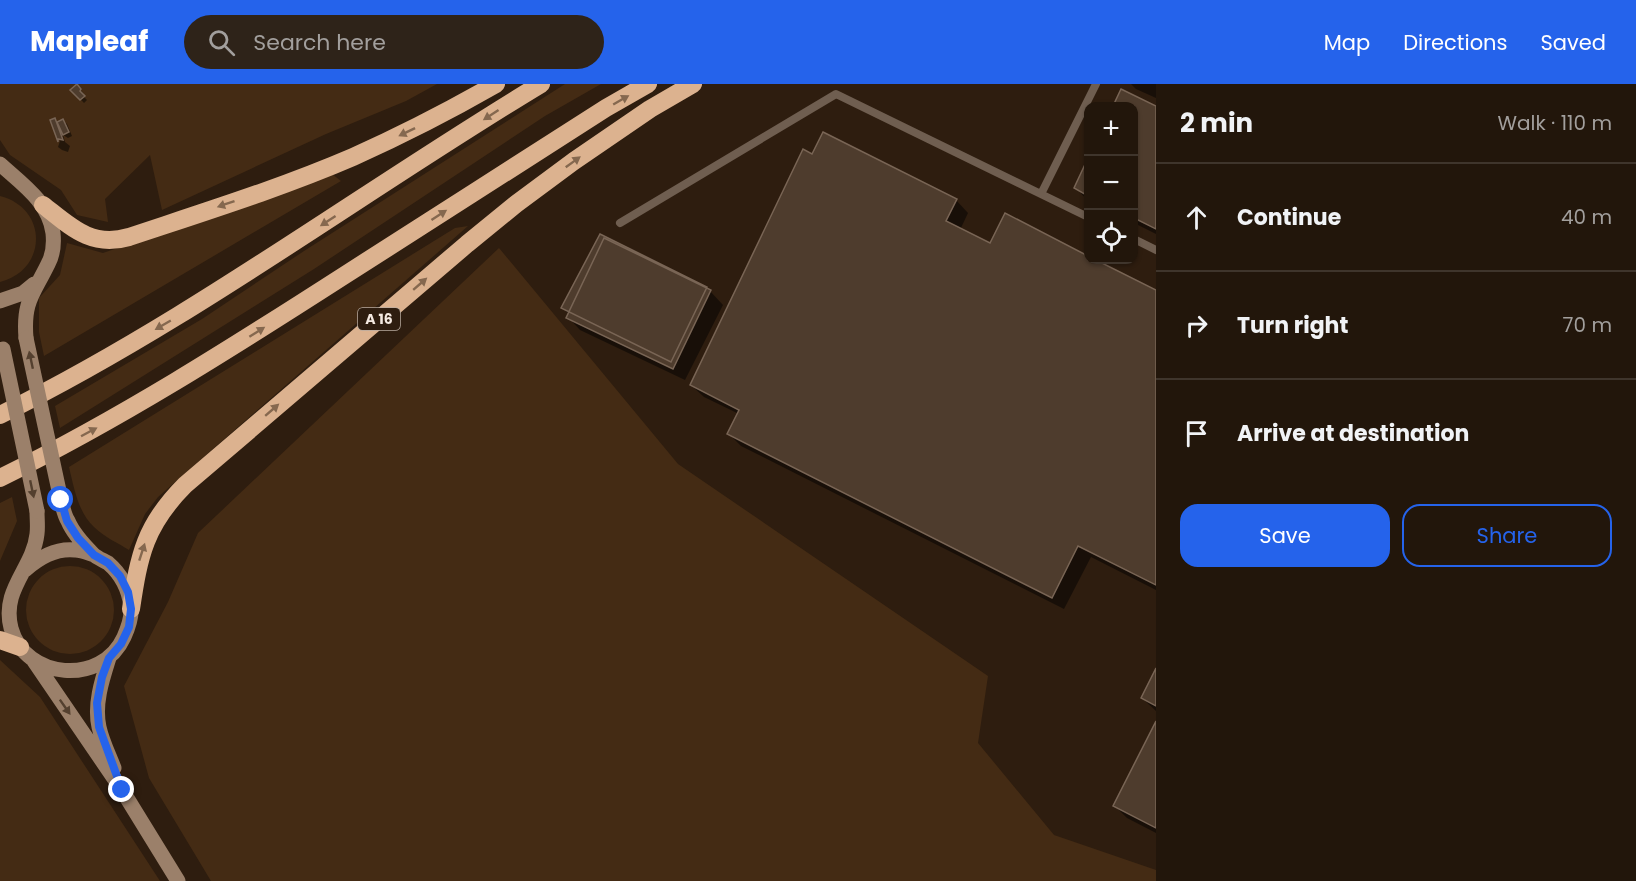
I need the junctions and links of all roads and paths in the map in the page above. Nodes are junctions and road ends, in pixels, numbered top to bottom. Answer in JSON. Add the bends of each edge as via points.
{"nodes":[{"id":1,"x":496,"y":84,"type":"edge"},
{"id":2,"x":541,"y":84,"type":"edge"},
{"id":3,"x":648,"y":84,"type":"edge"},
{"id":4,"x":693,"y":84,"type":"edge"},
{"id":5,"x":1096,"y":84,"type":"edge"},
{"id":6,"x":0,"y":164,"type":"edge"},
{"id":7,"x":0,"y":180,"type":"edge"},
{"id":8,"x":29,"y":190,"type":"junction"},
{"id":9,"x":1041,"y":194,"type":"junction"},
{"id":10,"x":43,"y":205,"type":"junction"},
{"id":11,"x":1084,"y":215,"type":"edge"},
{"id":12,"x":620,"y":223,"type":"dead end"},
{"id":13,"x":1138,"y":241,"type":"edge"},
{"id":14,"x":1156,"y":250,"type":"edge"},
{"id":15,"x":39,"y":280,"type":"junction"},
{"id":16,"x":0,"y":301,"type":"edge"},
{"id":17,"x":2,"y":343,"type":"edge"},
{"id":18,"x":0,"y":415,"type":"edge"},
{"id":19,"x":0,"y":478,"type":"edge"},
{"id":20,"x":94,"y":555,"type":"junction"},
{"id":21,"x":22,"y":574,"type":"junction"},
{"id":22,"x":131,"y":609,"type":"junction"},
{"id":23,"x":0,"y":640,"type":"edge"},
{"id":24,"x":26,"y":653,"type":"junction"},
{"id":25,"x":109,"y":658,"type":"junction"},
{"id":26,"x":122,"y":790,"type":"junction"},
{"id":27,"x":178,"y":881,"type":"edge"}],
"edges":[{"from":1,"to":10,"type":"highway","one_way":true,"via":[[351,158],[129,237],[94,239],[75,230]]},
{"from":2,"to":18,"type":"highway","one_way":true,"via":[[176,318]]},
{"from":19,"to":3,"type":"highway","one_way":true,"via":[[204,365]]},
{"from":22,"to":4,"type":"highway","number":"A 16","one_way":true,"via":[[142,549],[152,527],[185,485],[516,204],[574,161]]},
{"from":5,"to":9,"type":"lane"},
{"from":6,"to":8,"type":"main road"},
{"from":7,"to":8,"type":"main road"},
{"from":8,"to":10,"type":"main road"},
{"from":9,"to":11,"type":"lane"},
{"from":9,"to":12,"type":"lane","via":[[837,94]]},
{"from":10,"to":15,"type":"main road","via":[[54,243],[50,262]]},
{"from":13,"to":14,"type":"lane"},
{"from":15,"to":16,"type":"main road","via":[[23,293]]},
{"from":20,"to":15,"type":"main road","one_way":true,"bridge":true,"via":[[67,521],[26,338],[26,308]]},
{"from":17,"to":21,"type":"main road","one_way":true,"bridge":true,"via":[[37,511],[37,535]]},
{"from":20,"to":21,"type":"main road","via":[[74,550],[55,552],[36,560]]},
{"from":20,"to":22,"type":"main road","via":[[120,576]]},
{"from":21,"to":24,"type":"main road","via":[[12,591],[9,610],[12,629]]},
{"from":22,"to":25,"type":"main road","via":[[129,627]]},
{"from":23,"to":24,"type":"highway"},
{"from":24,"to":25,"type":"main road","via":[[50,669],[70,672],[91,668]]},
{"from":24,"to":26,"type":"main road","one_way":true},
{"from":25,"to":26,"type":"main road","via":[[97,703],[99,727]]},
{"from":26,"to":27,"type":"main road"}]}
